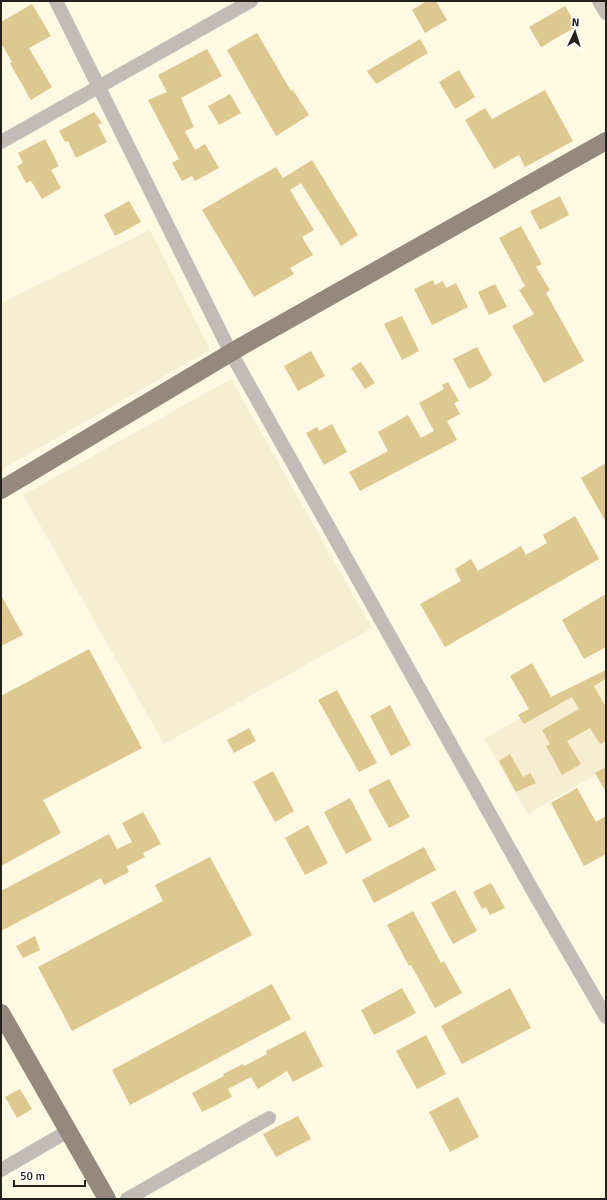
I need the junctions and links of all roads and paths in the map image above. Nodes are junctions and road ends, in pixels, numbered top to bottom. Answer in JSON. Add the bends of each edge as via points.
{"nodes":[{"id":1,"x":56,"y":1,"type":"edge"},
{"id":2,"x":250,"y":1,"type":"edge"},
{"id":3,"x":599,"y":1,"type":"edge"},
{"id":4,"x":606,"y":13,"type":"edge"},
{"id":5,"x":99,"y":87,"type":"junction"},
{"id":6,"x":606,"y":141,"type":"edge"},
{"id":7,"x":1,"y":142,"type":"edge"},
{"id":8,"x":230,"y":353,"type":"junction"},
{"id":9,"x":1,"y":490,"type":"edge"},
{"id":10,"x":1,"y":1013,"type":"edge"},
{"id":11,"x":606,"y":1017,"type":"edge"},
{"id":12,"x":269,"y":1118,"type":"dead end"},
{"id":13,"x":68,"y":1132,"type":"junction"},
{"id":14,"x":1,"y":1170,"type":"edge"},
{"id":15,"x":107,"y":1199,"type":"edge"},
{"id":16,"x":127,"y":1199,"type":"edge"}],
"edges":[{"from":1,"to":5,"type":"street"},
{"from":2,"to":5,"type":"street"},
{"from":3,"to":4,"type":"street"},
{"from":5,"to":7,"type":"street"},
{"from":5,"to":8,"type":"street"},
{"from":6,"to":8,"type":"main road"},
{"from":8,"to":9,"type":"main road"},
{"from":8,"to":11,"type":"street"},
{"from":10,"to":13,"type":"main road"},
{"from":12,"to":16,"type":"street"},
{"from":13,"to":14,"type":"street"},
{"from":13,"to":15,"type":"main road"}]}
